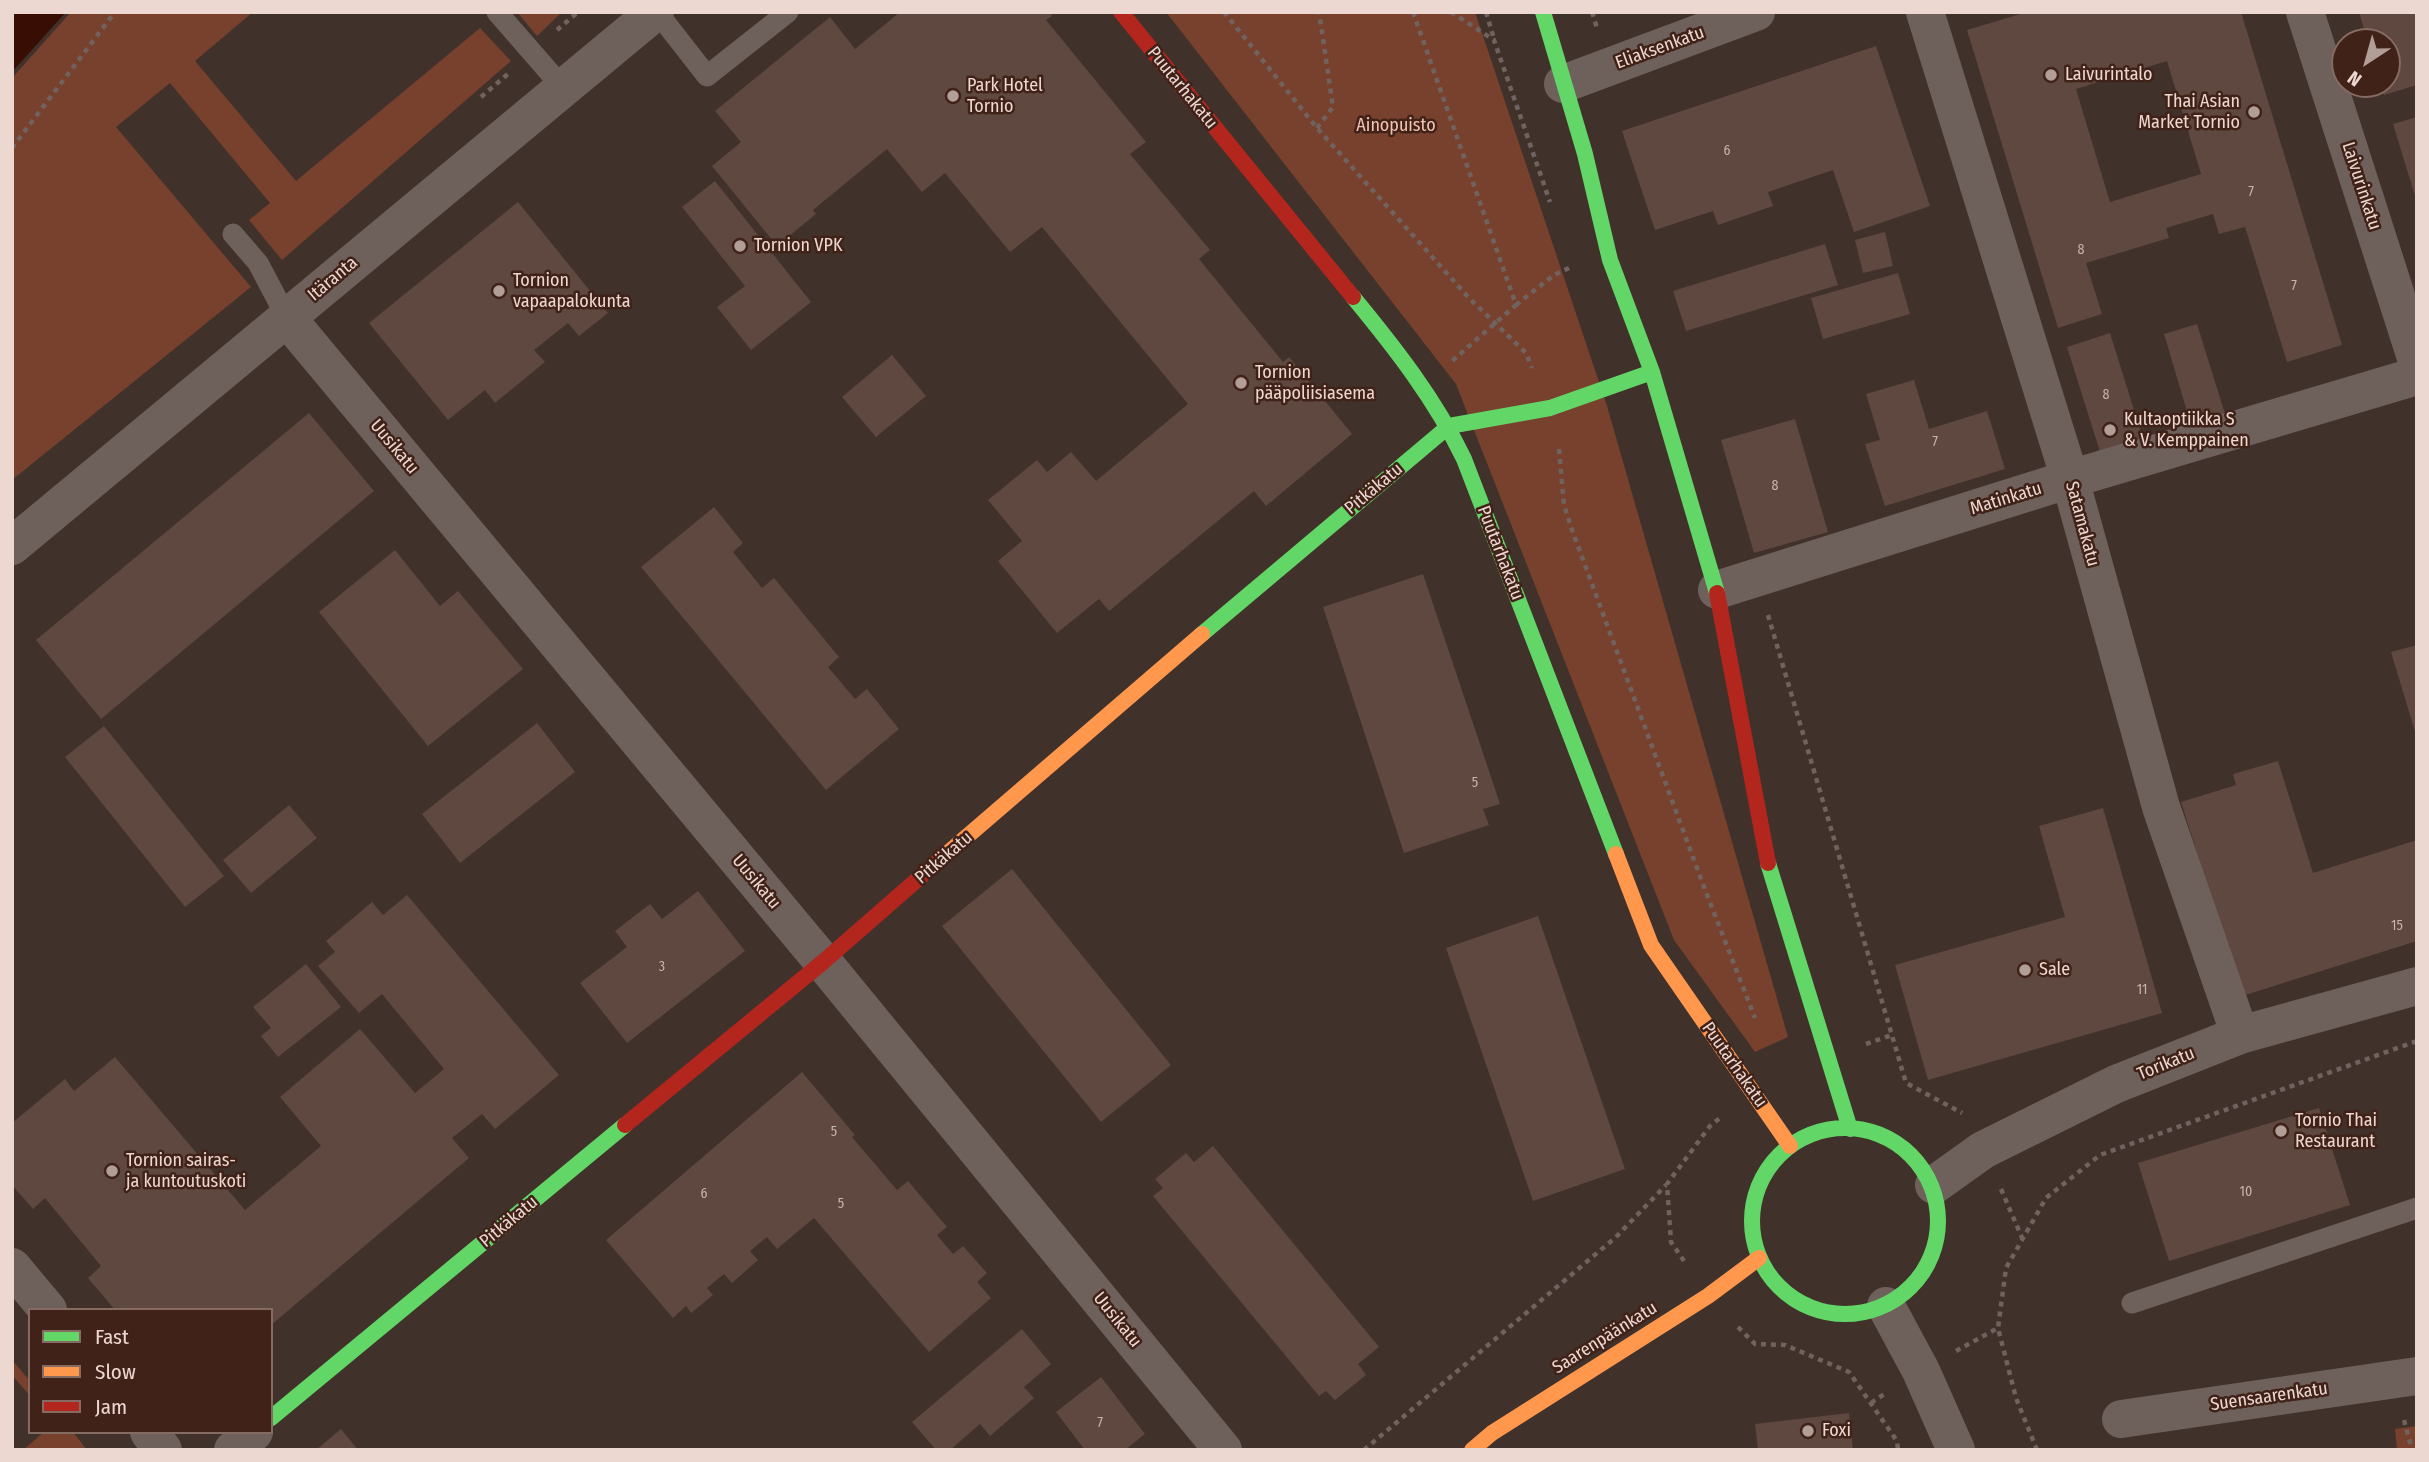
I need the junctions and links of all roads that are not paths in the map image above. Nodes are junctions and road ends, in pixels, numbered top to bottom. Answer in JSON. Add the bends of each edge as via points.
{"nodes":[{"id":1,"x":498,"y":12,"type":"edge"},
{"id":2,"x":656,"y":12,"type":"edge"},
{"id":3,"x":788,"y":12,"type":"edge"},
{"id":4,"x":1121,"y":12,"type":"edge"},
{"id":5,"x":1543,"y":12,"type":"edge"},
{"id":6,"x":1756,"y":12,"type":"edge"},
{"id":7,"x":1925,"y":12,"type":"edge"},
{"id":8,"x":2305,"y":12,"type":"edge"},
{"id":9,"x":1563,"y":84,"type":"junction"},
{"id":10,"x":564,"y":89,"type":"junction"},
{"id":11,"x":233,"y":234,"type":"dead end"},
{"id":12,"x":287,"y":318,"type":"junction"},
{"id":13,"x":2417,"y":360,"type":"edge"},
{"id":14,"x":1652,"y":372,"type":"junction"},
{"id":15,"x":2417,"y":376,"type":"edge"},
{"id":16,"x":1449,"y":426,"type":"junction"},
{"id":17,"x":2070,"y":479,"type":"junction"},
{"id":18,"x":12,"y":546,"type":"edge"},
{"id":19,"x":1717,"y":590,"type":"junction"},
{"id":20,"x":823,"y":962,"type":"junction"},
{"id":21,"x":2417,"y":986,"type":"edge"},
{"id":22,"x":2240,"y":1035,"type":"junction"},
{"id":23,"x":1850,"y":1129,"type":"junction"},
{"id":24,"x":1790,"y":1146,"type":"junction"},
{"id":25,"x":1934,"y":1185,"type":"junction"},
{"id":26,"x":2417,"y":1208,"type":"edge"},
{"id":27,"x":1759,"y":1258,"type":"junction"},
{"id":28,"x":12,"y":1267,"type":"edge"},
{"id":29,"x":2132,"y":1303,"type":"dead end"},
{"id":30,"x":1885,"y":1306,"type":"junction"},
{"id":31,"x":46,"y":1308,"type":"edge"},
{"id":32,"x":2409,"y":1393,"type":"edge"},
{"id":33,"x":273,"y":1416,"type":"edge"},
{"id":34,"x":2121,"y":1419,"type":"dead end"},
{"id":35,"x":151,"y":1434,"type":"edge"},
{"id":36,"x":252,"y":1434,"type":"edge"},
{"id":37,"x":163,"y":1450,"type":"edge"},
{"id":38,"x":233,"y":1450,"type":"edge"},
{"id":39,"x":1223,"y":1450,"type":"edge"},
{"id":40,"x":1472,"y":1450,"type":"edge"},
{"id":41,"x":1956,"y":1450,"type":"edge"}],
"edges":[{"from":1,"to":10,"type":"lane"},
{"from":2,"to":3,"type":"lane","via":[[707,76]]},
{"from":2,"to":10,"type":"street","name":"Itäranta"},
{"from":4,"to":16,"type":"street","name":"Puutarhakatu","via":[[1391,344]]},
{"from":5,"to":9,"type":"street"},
{"from":6,"to":9,"type":"street","name":"Eliaksenkatu"},
{"from":7,"to":17,"type":"street","name":"Satamakatu"},
{"from":8,"to":13,"type":"street","name":"Laivurinkatu"},
{"from":9,"to":14,"type":"street","via":[[1610,260]]},
{"from":10,"to":12,"type":"street","name":"Itäranta"},
{"from":11,"to":12,"type":"lane","via":[[258,263]]},
{"from":12,"to":18,"type":"street","name":"Itäranta"},
{"from":12,"to":20,"type":"street","name":"Uusikatu"},
{"from":14,"to":16,"type":"street","via":[[1550,408]]},
{"from":14,"to":19,"type":"street"},
{"from":15,"to":17,"type":"street","name":"Matinkatu"},
{"from":16,"to":20,"type":"street","name":"Pitkäkatu","via":[[1113,709]]},
{"from":16,"to":24,"type":"street","name":"Puutarhakatu","via":[[1651,945]]},
{"from":17,"to":19,"type":"street","name":"Matinkatu"},
{"from":17,"to":22,"type":"street","name":"Satamakatu","via":[[2161,807]]},
{"from":19,"to":23,"type":"street","via":[[1770,876]]},
{"from":20,"to":33,"type":"street","name":"Pitkäkatu"},
{"from":20,"to":39,"type":"street","name":"Uusikatu"},
{"from":21,"to":22,"type":"street","name":"Torikatu"},
{"from":22,"to":25,"type":"street","name":"Torikatu","via":[[2116,1084],[1983,1150]]},
{"from":23,"to":24,"type":"street","via":[[1819,1132]]},
{"from":23,"to":25,"type":"street","via":[[1880,1135],[1907,1152]]},
{"from":24,"to":27,"type":"street","via":[[1768,1168],[1755,1196],[1752,1228]]},
{"from":25,"to":30,"type":"street","via":[[1937,1235],[1928,1264],[1910,1288]]},
{"from":26,"to":29,"type":"lane"},
{"from":27,"to":30,"type":"street","via":[[1775,1283],[1808,1306],[1827,1313],[1857,1314]]},
{"from":27,"to":40,"type":"street","name":"Saarenpäänkatu"},
{"from":28,"to":31,"type":"street"},
{"from":30,"to":41,"type":"street","via":[[1921,1371]]},
{"from":32,"to":34,"type":"street","name":"Suensaarenkatu"},
{"from":35,"to":37,"type":"street"},
{"from":36,"to":38,"type":"street"}]}
